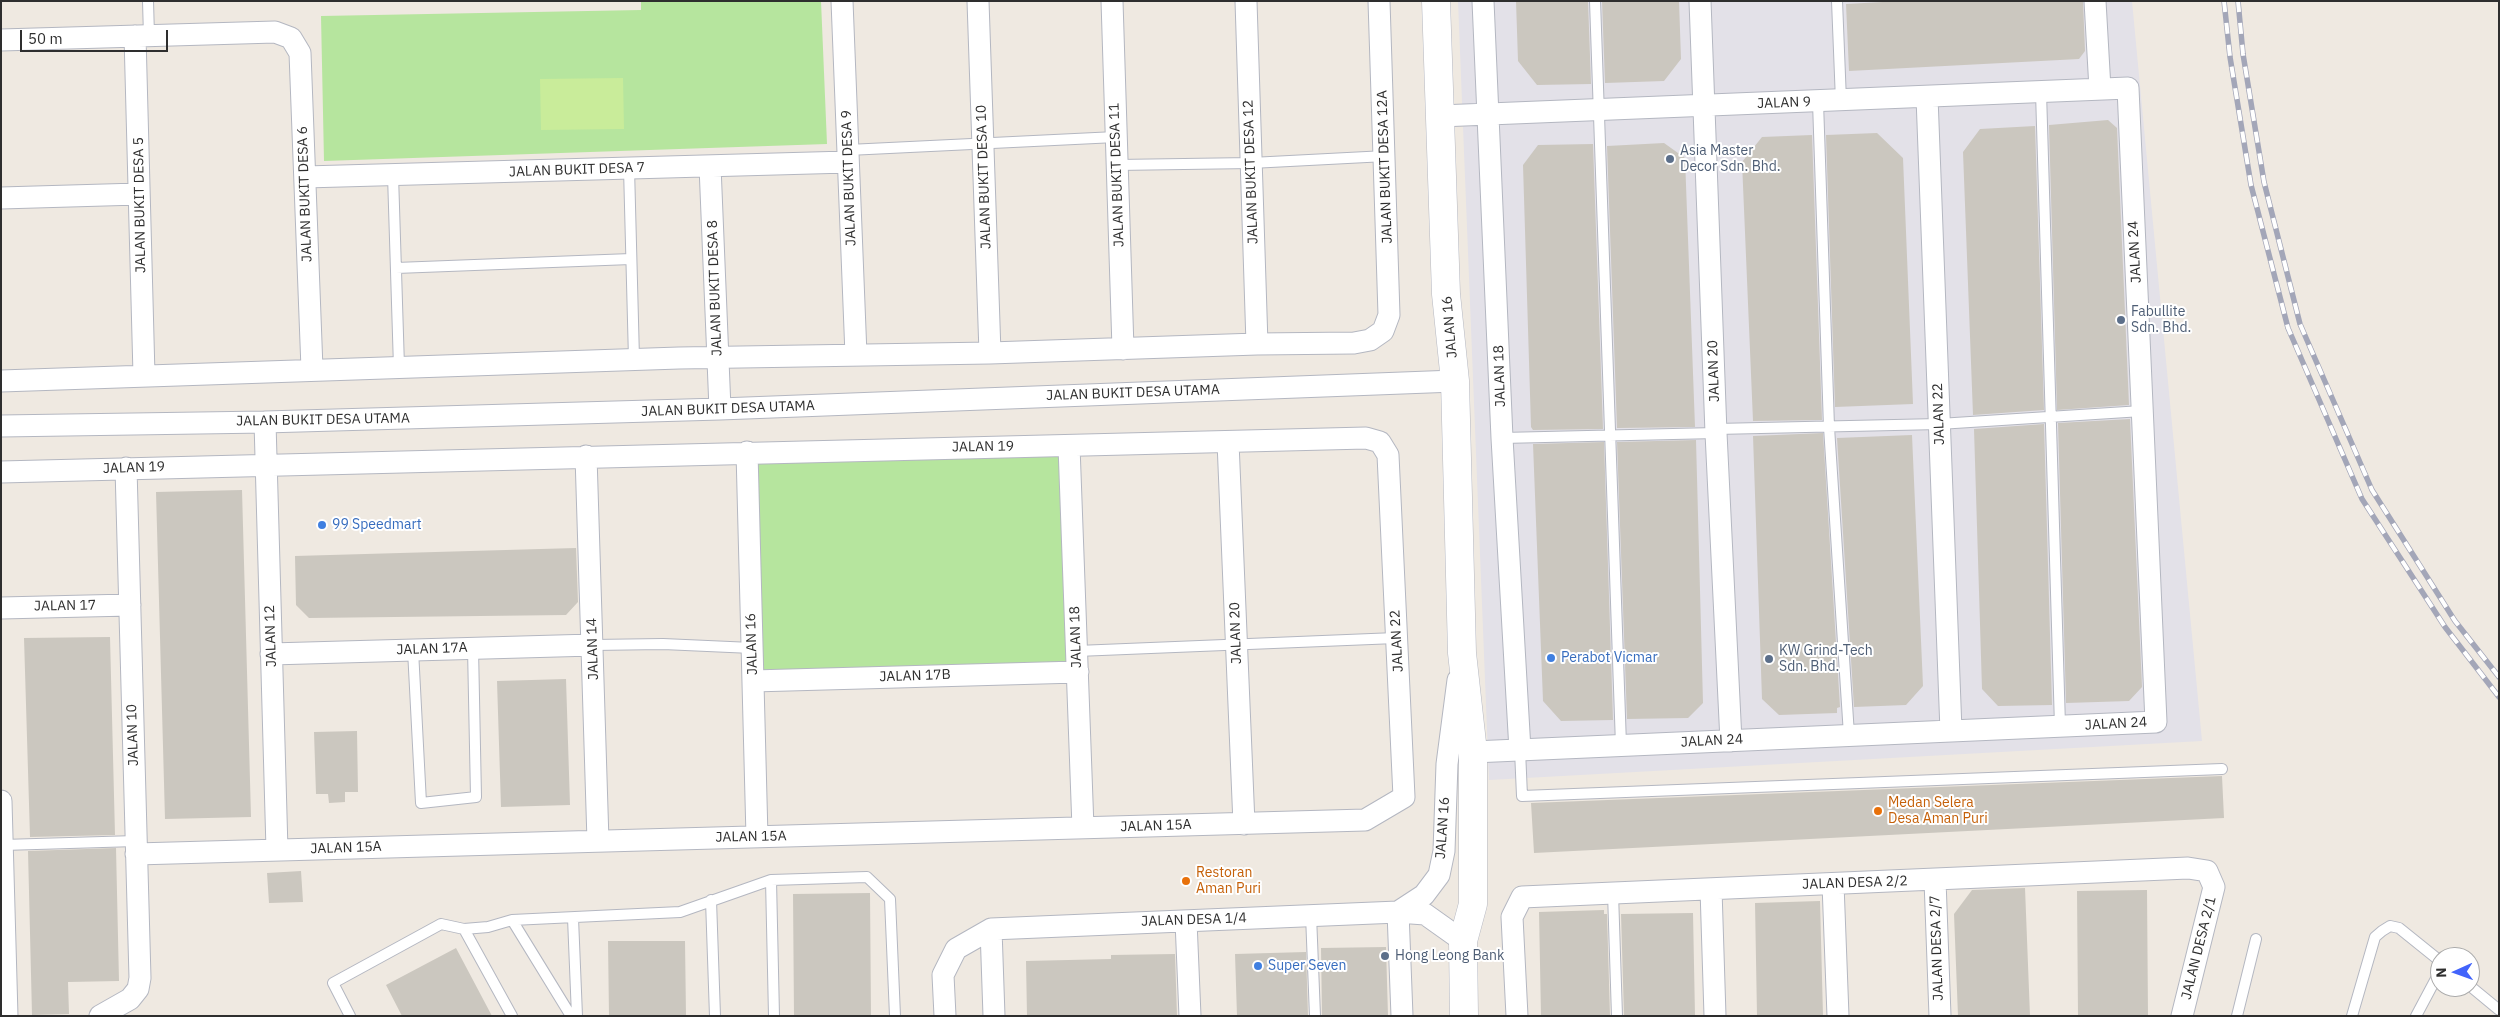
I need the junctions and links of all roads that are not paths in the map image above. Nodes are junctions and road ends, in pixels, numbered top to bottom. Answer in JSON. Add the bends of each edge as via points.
{"nodes":[{"id":1,"x":148,"y":1,"type":"edge"},
{"id":2,"x":842,"y":1,"type":"edge"},
{"id":3,"x":978,"y":1,"type":"edge"},
{"id":4,"x":1112,"y":1,"type":"edge"},
{"id":5,"x":1246,"y":1,"type":"edge"},
{"id":6,"x":1379,"y":1,"type":"edge"},
{"id":7,"x":1436,"y":1,"type":"edge"},
{"id":8,"x":1483,"y":1,"type":"edge"},
{"id":9,"x":1595,"y":1,"type":"edge"},
{"id":10,"x":1700,"y":1,"type":"edge"},
{"id":11,"x":1837,"y":1,"type":"edge"},
{"id":12,"x":2095,"y":1,"type":"edge"},
{"id":13,"x":142,"y":36,"type":"junction"},
{"id":14,"x":1,"y":40,"type":"edge"},
{"id":15,"x":2128,"y":88,"type":"joint"},
{"id":16,"x":2100,"y":89,"type":"junction"},
{"id":17,"x":2041,"y":92,"type":"junction"},
{"id":18,"x":1927,"y":97,"type":"junction"},
{"id":19,"x":1841,"y":101,"type":"junction"},
{"id":20,"x":1818,"y":102,"type":"junction"},
{"id":21,"x":1704,"y":106,"type":"junction"},
{"id":22,"x":1598,"y":110,"type":"junction"},
{"id":23,"x":1489,"y":114,"type":"junction"},
{"id":24,"x":1440,"y":116,"type":"junction"},
{"id":25,"x":1116,"y":137,"type":"junction"},
{"id":26,"x":983,"y":144,"type":"junction"},
{"id":27,"x":848,"y":156,"type":"junction"},
{"id":28,"x":1386,"y":156,"type":"junction"},
{"id":29,"x":1251,"y":163,"type":"junction"},
{"id":30,"x":1117,"y":165,"type":"junction"},
{"id":31,"x":710,"y":166,"type":"junction"},
{"id":32,"x":629,"y":168,"type":"junction"},
{"id":33,"x":393,"y":175,"type":"junction"},
{"id":34,"x":305,"y":177,"type":"junction"},
{"id":35,"x":139,"y":194,"type":"junction"},
{"id":36,"x":1,"y":198,"type":"edge"},
{"id":37,"x":631,"y":259,"type":"junction"},
{"id":38,"x":396,"y":268,"type":"junction"},
{"id":39,"x":1257,"y":344,"type":"junction"},
{"id":40,"x":1123,"y":349,"type":"junction"},
{"id":41,"x":990,"y":353,"type":"junction"},
{"id":42,"x":856,"y":355,"type":"junction"},
{"id":43,"x":718,"y":357,"type":"junction"},
{"id":44,"x":634,"y":360,"type":"junction"},
{"id":45,"x":399,"y":367,"type":"junction"},
{"id":46,"x":312,"y":369,"type":"junction"},
{"id":47,"x":144,"y":375,"type":"junction"},
{"id":48,"x":1,"y":381,"type":"edge"},
{"id":49,"x":1455,"y":381,"type":"junction"},
{"id":50,"x":720,"y":409,"type":"junction"},
{"id":51,"x":2142,"y":411,"type":"junction"},
{"id":52,"x":2050,"y":417,"type":"junction"},
{"id":53,"x":265,"y":422,"type":"junction"},
{"id":54,"x":1939,"y":424,"type":"junction"},
{"id":55,"x":1,"y":426,"type":"edge"},
{"id":56,"x":1829,"y":427,"type":"junction"},
{"id":57,"x":1716,"y":431,"type":"junction"},
{"id":58,"x":1609,"y":436,"type":"junction"},
{"id":59,"x":1502,"y":438,"type":"junction"},
{"id":60,"x":1228,"y":442,"type":"junction"},
{"id":61,"x":1380,"y":442,"type":"joint"},
{"id":62,"x":1069,"y":446,"type":"junction"},
{"id":63,"x":747,"y":452,"type":"junction"},
{"id":64,"x":586,"y":456,"type":"junction"},
{"id":65,"x":266,"y":464,"type":"junction"},
{"id":66,"x":126,"y":468,"type":"junction"},
{"id":67,"x":1,"y":472,"type":"edge"},
{"id":68,"x":130,"y":605,"type":"junction"},
{"id":69,"x":1,"y":608,"type":"edge"},
{"id":70,"x":1396,"y":638,"type":"junction"},
{"id":71,"x":1237,"y":644,"type":"junction"},
{"id":72,"x":593,"y":645,"type":"junction"},
{"id":73,"x":473,"y":648,"type":"junction"},
{"id":74,"x":752,"y":648,"type":"junction"},
{"id":75,"x":413,"y":650,"type":"junction"},
{"id":76,"x":1462,"y":652,"type":"junction"},
{"id":77,"x":271,"y":654,"type":"junction"},
{"id":78,"x":1077,"y":661,"type":"junction"},
{"id":79,"x":753,"y":681,"type":"junction"},
{"id":80,"x":2060,"y":726,"type":"junction"},
{"id":81,"x":1951,"y":731,"type":"junction"},
{"id":82,"x":1849,"y":736,"type":"junction"},
{"id":83,"x":1731,"y":741,"type":"junction"},
{"id":84,"x":1621,"y":745,"type":"junction"},
{"id":85,"x":1520,"y":750,"type":"junction"},
{"id":86,"x":1473,"y":752,"type":"junction"},
{"id":87,"x":2222,"y":769,"type":"dead end"},
{"id":88,"x":1,"y":801,"type":"edge"},
{"id":89,"x":1365,"y":820,"type":"joint"},
{"id":90,"x":1244,"y":824,"type":"junction"},
{"id":91,"x":1083,"y":828,"type":"junction"},
{"id":92,"x":757,"y":837,"type":"junction"},
{"id":93,"x":598,"y":841,"type":"junction"},
{"id":94,"x":2,"y":845,"type":"junction"},
{"id":95,"x":136,"y":848,"type":"junction"},
{"id":96,"x":277,"y":850,"type":"junction"},
{"id":97,"x":2188,"y":868,"type":"joint"},
{"id":98,"x":771,"y":880,"type":"junction"},
{"id":99,"x":1935,"y":880,"type":"junction"},
{"id":100,"x":1833,"y":884,"type":"junction"},
{"id":101,"x":1710,"y":889,"type":"junction"},
{"id":102,"x":1614,"y":893,"type":"junction"},
{"id":103,"x":711,"y":900,"type":"junction"},
{"id":104,"x":1398,"y":912,"type":"junction"},
{"id":105,"x":1312,"y":915,"type":"junction"},
{"id":106,"x":573,"y":918,"type":"junction"},
{"id":107,"x":512,"y":920,"type":"junction"},
{"id":108,"x":1186,"y":921,"type":"junction"},
{"id":109,"x":464,"y":929,"type":"junction"},
{"id":110,"x":991,"y":929,"type":"junction"},
{"id":111,"x":2256,"y":939,"type":"dead end"},
{"id":112,"x":1463,"y":941,"type":"junction"},
{"id":113,"x":2430,"y":953,"type":"edge"},
{"id":114,"x":2430,"y":990,"type":"edge"},
{"id":115,"x":4,"y":992,"type":"edge"},
{"id":116,"x":2480,"y":994,"type":"edge"},
{"id":117,"x":2499,"y":1010,"type":"edge"},
{"id":118,"x":7,"y":1016,"type":"edge"},
{"id":119,"x":100,"y":1016,"type":"edge"},
{"id":120,"x":350,"y":1016,"type":"edge"},
{"id":121,"x":512,"y":1016,"type":"edge"},
{"id":122,"x":570,"y":1016,"type":"edge"},
{"id":123,"x":577,"y":1016,"type":"edge"},
{"id":124,"x":715,"y":1016,"type":"edge"},
{"id":125,"x":774,"y":1016,"type":"edge"},
{"id":126,"x":895,"y":1016,"type":"edge"},
{"id":127,"x":945,"y":1016,"type":"edge"},
{"id":128,"x":994,"y":1016,"type":"edge"},
{"id":129,"x":1190,"y":1016,"type":"edge"},
{"id":130,"x":1316,"y":1016,"type":"edge"},
{"id":131,"x":1402,"y":1016,"type":"edge"},
{"id":132,"x":1464,"y":1016,"type":"edge"},
{"id":133,"x":1517,"y":1016,"type":"edge"},
{"id":134,"x":1617,"y":1016,"type":"edge"},
{"id":135,"x":1715,"y":1016,"type":"edge"},
{"id":136,"x":1838,"y":1016,"type":"edge"},
{"id":137,"x":1940,"y":1016,"type":"edge"},
{"id":138,"x":2182,"y":1016,"type":"edge"},
{"id":139,"x":2237,"y":1016,"type":"edge"},
{"id":140,"x":2352,"y":1016,"type":"edge"},
{"id":141,"x":2416,"y":1016,"type":"edge"}],
"edges":[{"from":1,"to":13,"type":"lane"},
{"from":2,"to":27,"type":"street","name":"JALAN BUKIT DESA 9"},
{"from":3,"to":26,"type":"street","name":"JALAN BUKIT DESA 10"},
{"from":4,"to":25,"type":"street","name":"JALAN BUKIT DESA 11"},
{"from":5,"to":29,"type":"street","name":"JALAN BUKIT DESA 12"},
{"from":6,"to":28,"type":"street","name":"JALAN BUKIT DESA 12A"},
{"from":7,"to":24,"type":"street","name":"JALAN 16"},
{"from":8,"to":23,"type":"street","name":"JALAN 18"},
{"from":9,"to":22,"type":"lane"},
{"from":10,"to":21,"type":"street","name":"JALAN 20"},
{"from":11,"to":19,"type":"lane"},
{"from":12,"to":16,"type":"street"},
{"from":13,"to":14,"type":"street"},
{"from":13,"to":34,"type":"street","name":"JALAN BUKIT DESA 6","via":[[275,32],[291,38],[300,53]]},
{"from":13,"to":35,"type":"street","name":"JALAN BUKIT DESA 5"},
{"from":15,"to":16,"type":"street","name":"JALAN 9"},
{"from":15,"to":51,"type":"street","name":"JALAN 24"},
{"from":16,"to":17,"type":"street","name":"JALAN 9"},
{"from":17,"to":18,"type":"street","name":"JALAN 9"},
{"from":17,"to":52,"type":"lane"},
{"from":18,"to":19,"type":"street","name":"JALAN 9"},
{"from":18,"to":54,"type":"street","name":"JALAN 22"},
{"from":19,"to":20,"type":"street","name":"JALAN 9"},
{"from":20,"to":21,"type":"street","name":"JALAN 9"},
{"from":20,"to":56,"type":"lane"},
{"from":21,"to":22,"type":"street","name":"JALAN 9"},
{"from":21,"to":57,"type":"street","name":"JALAN 20"},
{"from":22,"to":23,"type":"street","name":"JALAN 9"},
{"from":22,"to":58,"type":"lane"},
{"from":23,"to":24,"type":"street","name":"JALAN 9"},
{"from":23,"to":59,"type":"street","name":"JALAN 18"},
{"from":24,"to":49,"type":"street","name":"JALAN 16","via":[[1446,294]]},
{"from":25,"to":26,"type":"lane"},
{"from":25,"to":30,"type":"street","name":"JALAN BUKIT DESA 11"},
{"from":26,"to":27,"type":"lane"},
{"from":26,"to":41,"type":"street","name":"JALAN BUKIT DESA 10"},
{"from":27,"to":31,"type":"street","name":"JALAN BUKIT DESA 7"},
{"from":27,"to":42,"type":"street","name":"JALAN BUKIT DESA 9"},
{"from":28,"to":29,"type":"lane"},
{"from":28,"to":39,"type":"street","name":"JALAN BUKIT DESA 12A","via":[[1389,315],[1383,331],[1370,340],[1354,343]]},
{"from":29,"to":30,"type":"lane"},
{"from":29,"to":39,"type":"street","name":"JALAN BUKIT DESA 12"},
{"from":30,"to":40,"type":"street","name":"JALAN BUKIT DESA 11"},
{"from":31,"to":32,"type":"street","name":"JALAN BUKIT DESA 7"},
{"from":31,"to":43,"type":"street","name":"JALAN BUKIT DESA 8"},
{"from":32,"to":33,"type":"street","name":"JALAN BUKIT DESA 7"},
{"from":32,"to":37,"type":"lane"},
{"from":33,"to":34,"type":"street","name":"JALAN BUKIT DESA 7"},
{"from":33,"to":38,"type":"lane"},
{"from":34,"to":46,"type":"street","name":"JALAN BUKIT DESA 6"},
{"from":35,"to":36,"type":"street"},
{"from":35,"to":47,"type":"street","name":"JALAN BUKIT DESA 5"},
{"from":37,"to":38,"type":"lane"},
{"from":37,"to":44,"type":"lane"},
{"from":38,"to":45,"type":"lane"},
{"from":39,"to":40,"type":"street"},
{"from":40,"to":41,"type":"street"},
{"from":41,"to":42,"type":"street"},
{"from":42,"to":43,"type":"street"},
{"from":43,"to":44,"type":"street"},
{"from":43,"to":50,"type":"street","name":"JALAN BUKIT DESA 8"},
{"from":44,"to":45,"type":"street"},
{"from":45,"to":46,"type":"street"},
{"from":46,"to":47,"type":"street"},
{"from":47,"to":48,"type":"street"},
{"from":49,"to":50,"type":"street","name":"JALAN BUKIT DESA UTAMA"},
{"from":49,"to":76,"type":"street","name":"JALAN 16"},
{"from":50,"to":53,"type":"street","name":"JALAN BUKIT DESA UTAMA"},
{"from":51,"to":52,"type":"lane"},
{"from":51,"to":80,"type":"street","name":"JALAN 24","via":[[2156,722]]},
{"from":52,"to":54,"type":"lane"},
{"from":52,"to":80,"type":"lane"},
{"from":53,"to":55,"type":"street","name":"JALAN BUKIT DESA UTAMA"},
{"from":53,"to":65,"type":"street","name":"JALAN 12"},
{"from":54,"to":56,"type":"lane"},
{"from":54,"to":81,"type":"street","name":"JALAN 22"},
{"from":56,"to":57,"type":"lane"},
{"from":56,"to":82,"type":"lane"},
{"from":57,"to":58,"type":"lane"},
{"from":57,"to":83,"type":"street","name":"JALAN 20"},
{"from":58,"to":59,"type":"lane"},
{"from":58,"to":84,"type":"lane"},
{"from":59,"to":85,"type":"street","name":"JALAN 18"},
{"from":60,"to":61,"type":"street","name":"JALAN 19","via":[[1366,438]]},
{"from":60,"to":62,"type":"street","name":"JALAN 19"},
{"from":60,"to":71,"type":"street","name":"JALAN 20"},
{"from":61,"to":70,"type":"street","name":"JALAN 22","via":[[1388,455]]},
{"from":62,"to":63,"type":"street","name":"JALAN 19"},
{"from":62,"to":78,"type":"street","name":"JALAN 18"},
{"from":63,"to":64,"type":"street","name":"JALAN 19"},
{"from":63,"to":74,"type":"street","name":"JALAN 16"},
{"from":64,"to":65,"type":"street","name":"JALAN 19"},
{"from":64,"to":72,"type":"street","name":"JALAN 14"},
{"from":65,"to":66,"type":"street","name":"JALAN 19"},
{"from":65,"to":77,"type":"street","name":"JALAN 12"},
{"from":66,"to":67,"type":"street","name":"JALAN 19"},
{"from":66,"to":68,"type":"street","name":"JALAN 10"},
{"from":68,"to":69,"type":"street","name":"JALAN 17"},
{"from":68,"to":95,"type":"street","name":"JALAN 10"},
{"from":70,"to":71,"type":"lane"},
{"from":70,"to":89,"type":"street","name":"JALAN 22","via":[[1404,797]]},
{"from":71,"to":78,"type":"lane"},
{"from":71,"to":90,"type":"street","name":"JALAN 20"},
{"from":72,"to":73,"type":"street","name":"JALAN 17A"},
{"from":72,"to":74,"type":"lane"},
{"from":72,"to":93,"type":"street","name":"JALAN 14"},
{"from":73,"to":75,"type":"street","name":"JALAN 17A"},
{"from":73,"to":75,"type":"lane","via":[[476,797],[421,803]]},
{"from":74,"to":79,"type":"street","name":"JALAN 16"},
{"from":75,"to":77,"type":"street","name":"JALAN 17A"},
{"from":76,"to":86,"type":"street","name":"JALAN 16"},
{"from":76,"to":104,"type":"street","name":"JALAN 16","via":[[1447,764],[1444,851],[1439,875],[1424,895]]},
{"from":77,"to":96,"type":"street","name":"JALAN 12"},
{"from":78,"to":79,"type":"street","name":"JALAN 17B"},
{"from":78,"to":91,"type":"street","name":"JALAN 18"},
{"from":79,"to":92,"type":"street","name":"JALAN 16"},
{"from":80,"to":81,"type":"street","name":"JALAN 24"},
{"from":81,"to":82,"type":"street","name":"JALAN 24"},
{"from":82,"to":83,"type":"street","name":"JALAN 24"},
{"from":83,"to":84,"type":"street","name":"JALAN 24"},
{"from":84,"to":85,"type":"street","name":"JALAN 24"},
{"from":85,"to":86,"type":"street","name":"JALAN 24"},
{"from":85,"to":87,"type":"lane","via":[[1522,796]]},
{"from":86,"to":112,"type":"street","name":"JALAN 16","via":[[1473,904]]},
{"from":88,"to":94,"type":"street"},
{"from":89,"to":90,"type":"street","name":"JALAN 15A"},
{"from":90,"to":91,"type":"street","name":"JALAN 15A"},
{"from":91,"to":92,"type":"street","name":"JALAN 15A"},
{"from":92,"to":93,"type":"street","name":"JALAN 15A"},
{"from":93,"to":96,"type":"street","name":"JALAN 15A"},
{"from":94,"to":95,"type":"lane"},
{"from":94,"to":115,"type":"street"},
{"from":95,"to":96,"type":"street","name":"JALAN 15A"},
{"from":95,"to":119,"type":"street","name":"JALAN 10","via":[[138,989],[130,998]]},
{"from":97,"to":99,"type":"street","name":"JALAN DESA 2/2"},
{"from":97,"to":138,"type":"street","name":"JALAN DESA 2/1","via":[[2207,871],[2214,887]]},
{"from":98,"to":103,"type":"lane"},
{"from":98,"to":125,"type":"lane"},
{"from":98,"to":126,"type":"lane","via":[[867,877],[890,899]]},
{"from":99,"to":100,"type":"street","name":"JALAN DESA 2/2"},
{"from":99,"to":137,"type":"street","name":"JALAN DESA 2/7"},
{"from":100,"to":101,"type":"street","name":"JALAN DESA 2/2"},
{"from":100,"to":136,"type":"street"},
{"from":101,"to":102,"type":"street","name":"JALAN DESA 2/2"},
{"from":101,"to":135,"type":"street"},
{"from":102,"to":133,"type":"street","name":"JALAN DESA 2/2","via":[[1522,897],[1512,917]]},
{"from":102,"to":134,"type":"lane"},
{"from":103,"to":106,"type":"lane","via":[[680,912]]},
{"from":103,"to":124,"type":"lane"},
{"from":104,"to":105,"type":"street","name":"JALAN DESA 1/4"},
{"from":104,"to":112,"type":"street","via":[[1425,914]]},
{"from":104,"to":131,"type":"street"},
{"from":105,"to":108,"type":"street","name":"JALAN DESA 1/4"},
{"from":105,"to":130,"type":"lane"},
{"from":106,"to":107,"type":"lane"},
{"from":106,"to":123,"type":"lane"},
{"from":107,"to":109,"type":"lane","via":[[488,928]]},
{"from":107,"to":122,"type":"lane"},
{"from":108,"to":110,"type":"street","name":"JALAN DESA 1/4"},
{"from":108,"to":129,"type":"street"},
{"from":109,"to":120,"type":"lane","via":[[441,924],[333,983]]},
{"from":109,"to":121,"type":"lane"},
{"from":110,"to":127,"type":"street","via":[[956,949],[943,975]]},
{"from":110,"to":128,"type":"street"},
{"from":111,"to":139,"type":"lane"},
{"from":112,"to":132,"type":"street","name":"JALAN 16"},
{"from":113,"to":140,"type":"lane","via":[[2400,928],[2390,926],[2382,931],[2375,937]]},
{"from":114,"to":141,"type":"lane"},
{"from":115,"to":118,"type":"street"},
{"from":116,"to":117,"type":"lane"}]}
